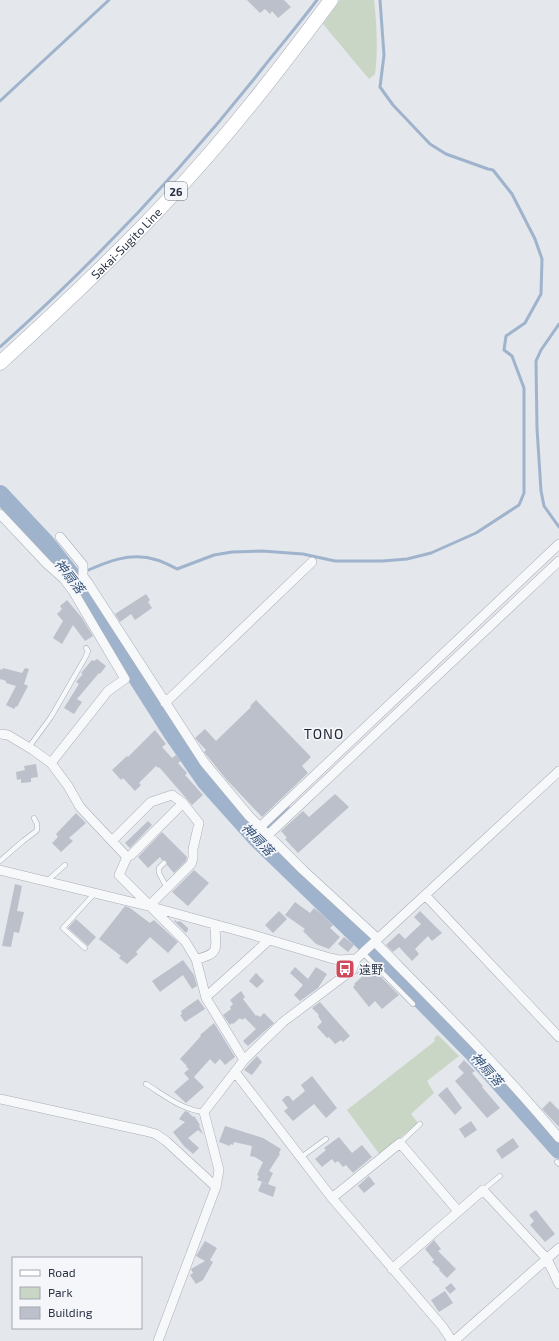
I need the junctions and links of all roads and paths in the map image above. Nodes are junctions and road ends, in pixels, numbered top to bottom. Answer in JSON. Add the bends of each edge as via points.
{"nodes":[{"id":1,"x":331,"y":0,"type":"edge"},
{"id":2,"x":0,"y":362,"type":"edge"},
{"id":3,"x":0,"y":514,"type":"edge"},
{"id":4,"x":60,"y":537,"type":"dead end"},
{"id":5,"x":559,"y":544,"type":"edge"},
{"id":6,"x":559,"y":561,"type":"edge"},
{"id":7,"x":312,"y":562,"type":"dead end"},
{"id":8,"x":88,"y":583,"type":"junction"},
{"id":9,"x":73,"y":591,"type":"junction"},
{"id":10,"x":86,"y":648,"type":"dead end"},
{"id":11,"x":165,"y":703,"type":"junction"},
{"id":12,"x":0,"y":734,"type":"edge"},
{"id":13,"x":29,"y":747,"type":"junction"},
{"id":14,"x":51,"y":763,"type":"junction"},
{"id":15,"x":559,"y":771,"type":"edge"},
{"id":16,"x":183,"y":803,"type":"junction"},
{"id":17,"x":34,"y":818,"type":"dead end"},
{"id":18,"x":260,"y":827,"type":"junction"},
{"id":19,"x":268,"y":835,"type":"junction"},
{"id":20,"x":112,"y":841,"type":"junction"},
{"id":21,"x":127,"y":857,"type":"junction"},
{"id":22,"x":0,"y":861,"type":"edge"},
{"id":23,"x":164,"y":863,"type":"dead end"},
{"id":24,"x":65,"y":865,"type":"dead end"},
{"id":25,"x":0,"y":870,"type":"edge"},
{"id":26,"x":46,"y":882,"type":"junction"},
{"id":27,"x":167,"y":888,"type":"junction"},
{"id":28,"x":94,"y":894,"type":"junction"},
{"id":29,"x":426,"y":896,"type":"junction"},
{"id":30,"x":152,"y":907,"type":"junction"},
{"id":31,"x":215,"y":924,"type":"junction"},
{"id":32,"x":268,"y":940,"type":"junction"},
{"id":33,"x":376,"y":940,"type":"junction"},
{"id":34,"x":85,"y":948,"type":"dead end"},
{"id":35,"x":363,"y":952,"type":"junction"},
{"id":36,"x":196,"y":959,"type":"junction"},
{"id":37,"x":356,"y":960,"type":"junction"},
{"id":38,"x":206,"y":997,"type":"junction"},
{"id":39,"x":413,"y":1004,"type":"dead end"},
{"id":40,"x":559,"y":1036,"type":"edge"},
{"id":41,"x":244,"y":1060,"type":"junction"},
{"id":42,"x":235,"y":1072,"type":"junction"},
{"id":43,"x":146,"y":1084,"type":"dead end"},
{"id":44,"x":0,"y":1099,"type":"edge"},
{"id":45,"x":204,"y":1112,"type":"junction"},
{"id":46,"x":420,"y":1124,"type":"dead end"},
{"id":47,"x":559,"y":1138,"type":"edge"},
{"id":48,"x":326,"y":1139,"type":"dead end"},
{"id":49,"x":400,"y":1142,"type":"junction"},
{"id":50,"x":300,"y":1158,"type":"junction"},
{"id":51,"x":500,"y":1176,"type":"dead end"},
{"id":52,"x":216,"y":1187,"type":"junction"},
{"id":53,"x":483,"y":1190,"type":"junction"},
{"id":54,"x":332,"y":1198,"type":"junction"},
{"id":55,"x":458,"y":1211,"type":"junction"},
{"id":56,"x":559,"y":1248,"type":"edge"},
{"id":57,"x":547,"y":1259,"type":"junction"},
{"id":58,"x":392,"y":1269,"type":"junction"},
{"id":59,"x":559,"y":1284,"type":"edge"},
{"id":60,"x":158,"y":1341,"type":"edge"},
{"id":61,"x":453,"y":1341,"type":"edge"}],
"edges":[{"from":1,"to":2,"type":"main road","name":"Sakai-Sugito Line","number":"26","via":[[253,103],[166,203],[79,291]]},
{"from":3,"to":9,"type":"street"},
{"from":4,"to":8,"type":"street","via":[[83,565]]},
{"from":5,"to":18,"type":"street"},
{"from":6,"to":19,"type":"street"},
{"from":7,"to":11,"type":"street"},
{"from":8,"to":9,"type":"street"},
{"from":8,"to":11,"type":"street"},
{"from":9,"to":14,"type":"street","via":[[125,678],[108,691]]},
{"from":10,"to":13,"type":"lane","via":[[88,651],[85,658],[51,717]]},
{"from":11,"to":18,"type":"street","via":[[204,762]]},
{"from":12,"to":13,"type":"street","via":[[8,735]]},
{"from":13,"to":14,"type":"street"},
{"from":14,"to":20,"type":"street","via":[[80,806]]},
{"from":15,"to":29,"type":"street"},
{"from":16,"to":20,"type":"street","via":[[172,795],[151,802]]},
{"from":16,"to":21,"type":"street"},
{"from":16,"to":27,"type":"street","via":[[199,823],[192,849],[193,858]]},
{"from":17,"to":22,"type":"lane","via":[[38,824],[37,830]]},
{"from":18,"to":19,"type":"street"},
{"from":19,"to":33,"type":"street"},
{"from":20,"to":21,"type":"street"},
{"from":21,"to":30,"type":"street","via":[[119,875]]},
{"from":23,"to":27,"type":"lane","via":[[159,868],[159,873]]},
{"from":24,"to":26,"type":"lane"},
{"from":25,"to":26,"type":"street"},
{"from":26,"to":28,"type":"street"},
{"from":27,"to":30,"type":"street","via":[[153,902]]},
{"from":28,"to":30,"type":"street"},
{"from":28,"to":34,"type":"lane","via":[[63,928]]},
{"from":29,"to":33,"type":"street"},
{"from":29,"to":40,"type":"street"},
{"from":30,"to":31,"type":"street"},
{"from":30,"to":36,"type":"street","via":[[185,941]]},
{"from":31,"to":32,"type":"street"},
{"from":31,"to":36,"type":"street","via":[[213,954]]},
{"from":32,"to":37,"type":"street","via":[[330,958]]},
{"from":32,"to":38,"type":"street"},
{"from":33,"to":35,"type":"street"},
{"from":33,"to":47,"type":"street","via":[[500,1070]]},
{"from":35,"to":37,"type":"street"},
{"from":35,"to":39,"type":"lane"},
{"from":36,"to":38,"type":"street"},
{"from":37,"to":41,"type":"street","via":[[352,970],[283,1022]]},
{"from":38,"to":41,"type":"street"},
{"from":41,"to":42,"type":"street"},
{"from":42,"to":45,"type":"street"},
{"from":42,"to":50,"type":"street"},
{"from":43,"to":45,"type":"lane","via":[[183,1107]]},
{"from":44,"to":52,"type":"street","via":[[156,1134]]},
{"from":45,"to":52,"type":"street","via":[[219,1170]]},
{"from":46,"to":49,"type":"lane"},
{"from":48,"to":50,"type":"lane"},
{"from":49,"to":54,"type":"street"},
{"from":49,"to":55,"type":"street"},
{"from":50,"to":54,"type":"street"},
{"from":51,"to":53,"type":"lane"},
{"from":52,"to":60,"type":"street"},
{"from":53,"to":55,"type":"street"},
{"from":53,"to":57,"type":"street"},
{"from":54,"to":58,"type":"street"},
{"from":55,"to":58,"type":"street"},
{"from":56,"to":57,"type":"street"},
{"from":57,"to":59,"type":"street"},
{"from":57,"to":61,"type":"street"},
{"from":58,"to":61,"type":"street"}]}
